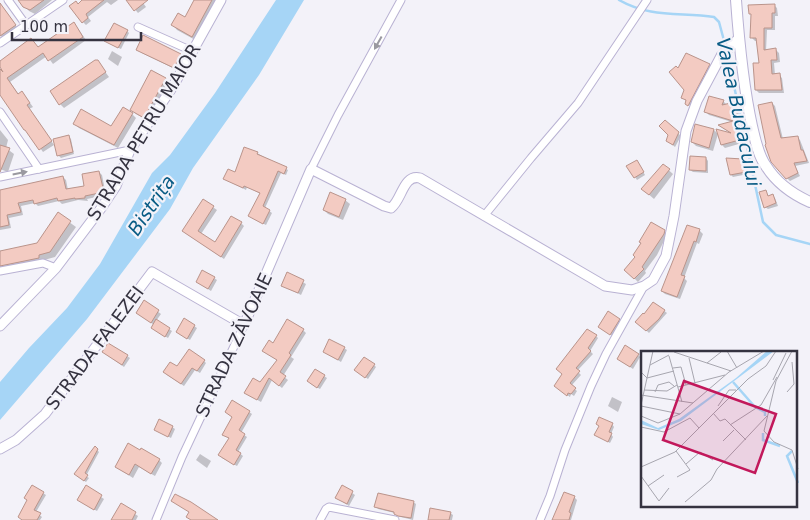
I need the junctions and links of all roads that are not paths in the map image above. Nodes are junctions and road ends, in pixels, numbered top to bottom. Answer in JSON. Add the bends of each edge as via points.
{"nodes":[{"id":1,"x":8,"y":0,"type":"edge"},
{"id":2,"x":63,"y":0,"type":"edge"},
{"id":3,"x":221,"y":0,"type":"edge"},
{"id":4,"x":402,"y":0,"type":"edge"},
{"id":5,"x":736,"y":0,"type":"edge"},
{"id":6,"x":647,"y":1,"type":"edge"},
{"id":7,"x":26,"y":25,"type":"junction"},
{"id":8,"x":138,"y":27,"type":"dead end"},
{"id":9,"x":735,"y":42,"type":"junction"},
{"id":10,"x":0,"y":43,"type":"edge"},
{"id":11,"x":192,"y":51,"type":"junction"},
{"id":12,"x":0,"y":112,"type":"edge"},
{"id":13,"x":130,"y":150,"type":"junction"},
{"id":14,"x":39,"y":169,"type":"junction"},
{"id":15,"x":311,"y":169,"type":"junction"},
{"id":16,"x":0,"y":177,"type":"edge"},
{"id":17,"x":810,"y":202,"type":"edge"},
{"id":18,"x":484,"y":216,"type":"junction"},
{"id":19,"x":56,"y":268,"type":"junction"},
{"id":20,"x":0,"y":271,"type":"edge"},
{"id":21,"x":644,"y":286,"type":"junction"},
{"id":22,"x":0,"y":325,"type":"edge"},
{"id":23,"x":244,"y":325,"type":"junction"},
{"id":24,"x":0,"y":449,"type":"edge"},
{"id":25,"x":156,"y":520,"type":"edge"},
{"id":26,"x":320,"y":520,"type":"edge"},
{"id":27,"x":395,"y":520,"type":"edge"},
{"id":28,"x":540,"y":520,"type":"edge"}],
"edges":[{"from":1,"to":7,"type":"street"},
{"from":2,"to":7,"type":"street"},
{"from":3,"to":11,"type":"street","name":"STRADA PETRU MAIOR"},
{"from":4,"to":15,"type":"street","one_way":true},
{"from":5,"to":9,"type":"main road"},
{"from":6,"to":18,"type":"street","via":[[578,103]]},
{"from":7,"to":10,"type":"street"},
{"from":8,"to":11,"type":"street"},
{"from":9,"to":17,"type":"main road","via":[[757,146],[765,165],[779,183]]},
{"from":9,"to":21,"type":"street","via":[[721,56],[697,101],[686,131],[666,256],[653,280]]},
{"from":11,"to":13,"type":"street","name":"STRADA PETRU MAIOR","via":[[172,88]]},
{"from":12,"to":14,"type":"street"},
{"from":13,"to":14,"type":"street"},
{"from":13,"to":19,"type":"street","name":"STRADA PETRU MAIOR","via":[[116,186]]},
{"from":16,"to":14,"type":"street","one_way":true},
{"from":15,"to":18,"type":"street","via":[[390,208],[396,204],[409,180],[417,177]]},
{"from":15,"to":23,"type":"street","name":"STRADA ZĂVOAIE"},
{"from":18,"to":21,"type":"street","via":[[605,286],[632,290]]},
{"from":19,"to":20,"type":"street","via":[[43,263]]},
{"from":19,"to":22,"type":"street","name":"STRADA PETRU MAIOR"},
{"from":21,"to":28,"type":"street","via":[[591,386]]},
{"from":23,"to":24,"type":"street","name":"STRADA FALEZEI","via":[[152,272],[45,414],[16,440]]},
{"from":23,"to":25,"type":"street","name":"STRADA ZĂVOAIE"},
{"from":26,"to":27,"type":"street","via":[[326,509],[331,507]]}]}
